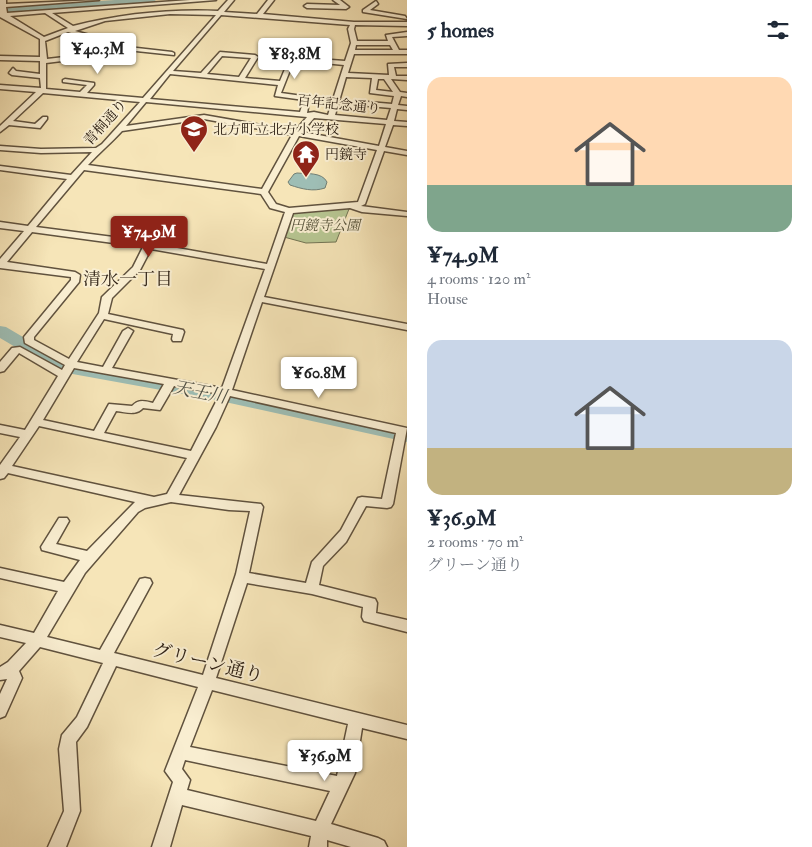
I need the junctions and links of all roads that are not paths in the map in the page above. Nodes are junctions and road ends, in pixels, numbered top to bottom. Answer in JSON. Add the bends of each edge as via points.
{"nodes":[{"id":1,"x":96,"y":0,"type":"edge"},
{"id":2,"x":106,"y":0,"type":"edge"},
{"id":3,"x":213,"y":0,"type":"edge"},
{"id":4,"x":231,"y":0,"type":"edge"},
{"id":5,"x":271,"y":0,"type":"edge"},
{"id":6,"x":311,"y":0,"type":"edge"},
{"id":7,"x":336,"y":0,"type":"edge"},
{"id":8,"x":36,"y":2,"type":"edge"},
{"id":9,"x":376,"y":2,"type":"dead end"},
{"id":10,"x":363,"y":3,"type":"dead end"},
{"id":11,"x":2,"y":5,"type":"edge"},
{"id":12,"x":307,"y":6,"type":"junction"},
{"id":13,"x":110,"y":7,"type":"junction"},
{"id":14,"x":344,"y":8,"type":"junction"},
{"id":15,"x":354,"y":9,"type":"dead end"},
{"id":16,"x":365,"y":10,"type":"junction"},
{"id":17,"x":47,"y":12,"type":"junction"},
{"id":18,"x":220,"y":14,"type":"junction"},
{"id":19,"x":2,"y":15,"type":"edge"},
{"id":20,"x":259,"y":15,"type":"junction"},
{"id":21,"x":119,"y":17,"type":"junction"},
{"id":22,"x":302,"y":19,"type":"junction"},
{"id":23,"x":407,"y":19,"type":"edge"},
{"id":24,"x":344,"y":23,"type":"junction"},
{"id":25,"x":353,"y":24,"type":"junction"},
{"id":26,"x":407,"y":24,"type":"edge"},
{"id":27,"x":51,"y":28,"type":"dead end"},
{"id":28,"x":71,"y":30,"type":"junction"},
{"id":29,"x":60,"y":33,"type":"junction"},
{"id":30,"x":407,"y":34,"type":"edge"},
{"id":31,"x":44,"y":39,"type":"junction"},
{"id":32,"x":354,"y":43,"type":"junction"},
{"id":33,"x":391,"y":43,"type":"junction"},
{"id":34,"x":88,"y":44,"type":"junction"},
{"id":35,"x":352,"y":52,"type":"junction"},
{"id":36,"x":397,"y":52,"type":"junction"},
{"id":37,"x":407,"y":52,"type":"edge"},
{"id":38,"x":172,"y":54,"type":"dead end"},
{"id":39,"x":0,"y":58,"type":"edge"},
{"id":40,"x":44,"y":60,"type":"junction"},
{"id":41,"x":347,"y":62,"type":"junction"},
{"id":42,"x":407,"y":65,"type":"edge"},
{"id":43,"x":13,"y":70,"type":"dead end"},
{"id":44,"x":168,"y":72,"type":"junction"},
{"id":45,"x":203,"y":75,"type":"junction"},
{"id":46,"x":343,"y":75,"type":"junction"},
{"id":47,"x":44,"y":76,"type":"junction"},
{"id":48,"x":376,"y":77,"type":"junction"},
{"id":49,"x":390,"y":78,"type":"junction"},
{"id":50,"x":407,"y":78,"type":"edge"},
{"id":51,"x":241,"y":79,"type":"junction"},
{"id":52,"x":0,"y":81,"type":"edge"},
{"id":53,"x":65,"y":81,"type":"dead end"},
{"id":54,"x":282,"y":82,"type":"junction"},
{"id":55,"x":0,"y":86,"type":"edge"},
{"id":56,"x":43,"y":88,"type":"junction"},
{"id":57,"x":83,"y":93,"type":"junction"},
{"id":58,"x":398,"y":94,"type":"junction"},
{"id":59,"x":407,"y":96,"type":"edge"},
{"id":60,"x":144,"y":99,"type":"junction"},
{"id":61,"x":368,"y":104,"type":"dead end"},
{"id":62,"x":394,"y":106,"type":"junction"},
{"id":63,"x":219,"y":107,"type":"junction"},
{"id":64,"x":407,"y":108,"type":"edge"},
{"id":65,"x":303,"y":113,"type":"junction"},
{"id":66,"x":314,"y":114,"type":"junction"},
{"id":67,"x":331,"y":116,"type":"junction"},
{"id":68,"x":45,"y":118,"type":"dead end"},
{"id":69,"x":128,"y":118,"type":"junction"},
{"id":70,"x":204,"y":118,"type":"junction"},
{"id":71,"x":8,"y":122,"type":"junction"},
{"id":72,"x":390,"y":122,"type":"junction"},
{"id":73,"x":407,"y":124,"type":"edge"},
{"id":74,"x":118,"y":129,"type":"junction"},
{"id":75,"x":0,"y":130,"type":"edge"},
{"id":76,"x":296,"y":134,"type":"junction"},
{"id":77,"x":0,"y":148,"type":"edge"},
{"id":78,"x":381,"y":149,"type":"junction"},
{"id":79,"x":98,"y":150,"type":"junction"},
{"id":80,"x":407,"y":153,"type":"edge"},
{"id":81,"x":82,"y":167,"type":"junction"},
{"id":82,"x":0,"y":168,"type":"edge"},
{"id":83,"x":74,"y":178,"type":"junction"},
{"id":84,"x":264,"y":192,"type":"junction"},
{"id":85,"x":351,"y":205,"type":"junction"},
{"id":86,"x":289,"y":211,"type":"junction"},
{"id":87,"x":407,"y":214,"type":"edge"},
{"id":88,"x":0,"y":225,"type":"edge"},
{"id":89,"x":29,"y":229,"type":"junction"},
{"id":90,"x":148,"y":246,"type":"junction"},
{"id":91,"x":0,"y":264,"type":"edge"},
{"id":92,"x":270,"y":267,"type":"junction"},
{"id":93,"x":259,"y":299,"type":"junction"},
{"id":94,"x":103,"y":316,"type":"junction"},
{"id":95,"x":407,"y":327,"type":"edge"},
{"id":96,"x":128,"y":332,"type":"dead end"},
{"id":97,"x":176,"y":339,"type":"dead end"},
{"id":98,"x":70,"y":364,"type":"junction"},
{"id":99,"x":0,"y":369,"type":"edge"},
{"id":100,"x":106,"y":370,"type":"junction"},
{"id":101,"x":64,"y":375,"type":"junction"},
{"id":102,"x":171,"y":382,"type":"junction"},
{"id":103,"x":226,"y":392,"type":"junction"},
{"id":104,"x":36,"y":422,"type":"junction"},
{"id":105,"x":0,"y":429,"type":"edge"},
{"id":106,"x":404,"y":431,"type":"edge"},
{"id":107,"x":27,"y":434,"type":"junction"},
{"id":108,"x":96,"y":435,"type":"junction"},
{"id":109,"x":194,"y":456,"type":"junction"},
{"id":110,"x":2,"y":472,"type":"edge"},
{"id":111,"x":171,"y":498,"type":"junction"},
{"id":112,"x":156,"y":502,"type":"junction"},
{"id":113,"x":63,"y":521,"type":"dead end"},
{"id":114,"x":91,"y":557,"type":"junction"},
{"id":115,"x":0,"y":573,"type":"edge"},
{"id":116,"x":241,"y":577,"type":"junction"},
{"id":117,"x":145,"y":583,"type":"dead end"},
{"id":118,"x":67,"y":588,"type":"junction"},
{"id":119,"x":312,"y":588,"type":"junction"},
{"id":120,"x":407,"y":626,"type":"edge"},
{"id":121,"x":0,"y":632,"type":"edge"},
{"id":122,"x":36,"y":640,"type":"junction"},
{"id":123,"x":108,"y":658,"type":"junction"},
{"id":124,"x":5,"y":671,"type":"edge"},
{"id":125,"x":208,"y":682,"type":"junction"},
{"id":126,"x":0,"y":711,"type":"edge"},
{"id":127,"x":356,"y":720,"type":"junction"},
{"id":128,"x":407,"y":732,"type":"edge"},
{"id":129,"x":180,"y":752,"type":"junction"},
{"id":130,"x":341,"y":785,"type":"junction"},
{"id":131,"x":177,"y":796,"type":"junction"},
{"id":132,"x":320,"y":830,"type":"junction"},
{"id":133,"x":57,"y":847,"type":"edge"},
{"id":134,"x":161,"y":847,"type":"edge"},
{"id":135,"x":318,"y":847,"type":"edge"},
{"id":136,"x":378,"y":847,"type":"edge"}],
"edges":[{"from":1,"to":8,"type":"street"},
{"from":2,"to":13,"type":"street"},
{"from":3,"to":13,"type":"street"},
{"from":4,"to":18,"type":"street","name":"青桐通り"},
{"from":5,"to":20,"type":"street"},
{"from":6,"to":12,"type":"street"},
{"from":7,"to":14,"type":"street"},
{"from":8,"to":11,"type":"street"},
{"from":9,"to":16,"type":"street"},
{"from":10,"to":16,"type":"street"},
{"from":11,"to":19,"type":"street"},
{"from":12,"to":14,"type":"street"},
{"from":12,"to":22,"type":"street"},
{"from":13,"to":17,"type":"street"},
{"from":13,"to":21,"type":"street"},
{"from":14,"to":15,"type":"street"},
{"from":14,"to":24,"type":"street"},
{"from":16,"to":23,"type":"street"},
{"from":17,"to":19,"type":"street"},
{"from":17,"to":28,"type":"street"},
{"from":18,"to":20,"type":"street"},
{"from":18,"to":21,"type":"street"},
{"from":18,"to":44,"type":"street","name":"青桐通り"},
{"from":19,"to":31,"type":"street"},
{"from":20,"to":22,"type":"street"},
{"from":21,"to":28,"type":"street"},
{"from":22,"to":24,"type":"street"},
{"from":24,"to":25,"type":"street"},
{"from":25,"to":26,"type":"street"},
{"from":25,"to":32,"type":"street"},
{"from":27,"to":29,"type":"street"},
{"from":28,"to":29,"type":"street"},
{"from":28,"to":34,"type":"street","via":[[95,36]]},
{"from":29,"to":31,"type":"street"},
{"from":30,"to":33,"type":"street","via":[[388,36]]},
{"from":31,"to":40,"type":"street"},
{"from":32,"to":33,"type":"street"},
{"from":32,"to":35,"type":"street"},
{"from":33,"to":36,"type":"street"},
{"from":34,"to":38,"type":"street"},
{"from":34,"to":40,"type":"street","via":[[76,58]]},
{"from":35,"to":36,"type":"street"},
{"from":35,"to":41,"type":"street"},
{"from":36,"to":37,"type":"street"},
{"from":39,"to":40,"type":"street"},
{"from":40,"to":47,"type":"street"},
{"from":41,"to":46,"type":"street"},
{"from":41,"to":54,"type":"street","via":[[294,58]]},
{"from":42,"to":49,"type":"street","via":[[390,64]]},
{"from":43,"to":47,"type":"street","via":[[12,73]]},
{"from":44,"to":45,"type":"street"},
{"from":44,"to":60,"type":"street","name":"青桐通り"},
{"from":45,"to":51,"type":"street"},
{"from":45,"to":51,"type":"street","via":[[220,54],[255,57]]},
{"from":46,"to":48,"type":"street"},
{"from":46,"to":67,"type":"street"},
{"from":47,"to":56,"type":"street"},
{"from":48,"to":49,"type":"street"},
{"from":48,"to":58,"type":"street","via":[[372,92]]},
{"from":49,"to":50,"type":"street"},
{"from":49,"to":58,"type":"street"},
{"from":51,"to":54,"type":"street"},
{"from":52,"to":56,"type":"street"},
{"from":53,"to":57,"type":"street","via":[[92,84]]},
{"from":54,"to":65,"type":"street","via":[[277,95],[308,98]]},
{"from":55,"to":56,"type":"street","name":"百年記念通り"},
{"from":56,"to":57,"type":"street","name":"百年記念通り"},
{"from":56,"to":71,"type":"street"},
{"from":57,"to":60,"type":"street","name":"百年記念通り"},
{"from":58,"to":59,"type":"street"},
{"from":58,"to":62,"type":"street"},
{"from":60,"to":63,"type":"street","name":"百年記念通り"},
{"from":60,"to":69,"type":"street","name":"青桐通り"},
{"from":61,"to":62,"type":"street"},
{"from":62,"to":64,"type":"street"},
{"from":62,"to":72,"type":"street"},
{"from":63,"to":65,"type":"street","name":"百年記念通り"},
{"from":63,"to":70,"type":"street"},
{"from":65,"to":66,"type":"street","name":"百年記念通り"},
{"from":66,"to":67,"type":"street","name":"百年記念通り"},
{"from":66,"to":76,"type":"street"},
{"from":67,"to":72,"type":"street","name":"百年記念通り"},
{"from":68,"to":71,"type":"street","via":[[37,126]]},
{"from":69,"to":74,"type":"street","name":"青桐通り"},
{"from":69,"to":79,"type":"street"},
{"from":70,"to":74,"type":"street"},
{"from":70,"to":76,"type":"street"},
{"from":71,"to":75,"type":"street"},
{"from":72,"to":73,"type":"street","name":"百年記念通り"},
{"from":72,"to":78,"type":"street"},
{"from":74,"to":79,"type":"street","name":"青桐通り"},
{"from":76,"to":78,"type":"street"},
{"from":76,"to":84,"type":"street"},
{"from":77,"to":79,"type":"street","via":[[52,152]]},
{"from":78,"to":80,"type":"street"},
{"from":78,"to":85,"type":"street","via":[[362,204]]},
{"from":79,"to":81,"type":"street","name":"青桐通り"},
{"from":81,"to":83,"type":"street","name":"青桐通り"},
{"from":81,"to":84,"type":"street"},
{"from":82,"to":83,"type":"street"},
{"from":83,"to":89,"type":"street","name":"青桐通り"},
{"from":84,"to":86,"type":"street","via":[[273,206]]},
{"from":85,"to":86,"type":"street"},
{"from":85,"to":87,"type":"street","via":[[362,210]]},
{"from":86,"to":92,"type":"street"},
{"from":88,"to":89,"type":"street"},
{"from":89,"to":90,"type":"street"},
{"from":89,"to":91,"type":"street","name":"青桐通り"},
{"from":90,"to":92,"type":"street"},
{"from":90,"to":94,"type":"street","via":[[137,268],[107,297]]},
{"from":91,"to":98,"type":"street","via":[[74,275],[76,278],[29,337],[29,341]]},
{"from":92,"to":93,"type":"street"},
{"from":93,"to":95,"type":"street"},
{"from":93,"to":103,"type":"street"},
{"from":94,"to":97,"type":"street","via":[[179,332]]},
{"from":94,"to":98,"type":"street"},
{"from":96,"to":100,"type":"street"},
{"from":98,"to":100,"type":"street"},
{"from":98,"to":101,"type":"street"},
{"from":99,"to":101,"type":"street","via":[[16,350],[20,350]]},
{"from":100,"to":102,"type":"street"},
{"from":101,"to":104,"type":"street"},
{"from":102,"to":103,"type":"street"},
{"from":102,"to":108,"type":"street","via":[[156,407],[140,404],[135,410],[113,407]]},
{"from":103,"to":106,"type":"street"},
{"from":103,"to":109,"type":"street"},
{"from":104,"to":107,"type":"street"},
{"from":104,"to":108,"type":"street"},
{"from":105,"to":107,"type":"street"},
{"from":106,"to":119,"type":"street","via":[[387,504],[362,501],[339,542],[319,560],[313,573]]},
{"from":107,"to":110,"type":"street"},
{"from":108,"to":109,"type":"street"},
{"from":109,"to":111,"type":"street"},
{"from":110,"to":112,"type":"street"},
{"from":111,"to":112,"type":"street"},
{"from":111,"to":116,"type":"street","via":[[257,507]]},
{"from":112,"to":114,"type":"street","via":[[141,504],[134,509]]},
{"from":113,"to":114,"type":"street","via":[[47,547]]},
{"from":114,"to":118,"type":"street"},
{"from":115,"to":118,"type":"street"},
{"from":116,"to":119,"type":"street"},
{"from":116,"to":125,"type":"street"},
{"from":117,"to":123,"type":"street"},
{"from":118,"to":122,"type":"street"},
{"from":119,"to":120,"type":"street","via":[[370,603],[369,617]]},
{"from":121,"to":122,"type":"street","name":"グリーン通り"},
{"from":122,"to":123,"type":"street","name":"グリーン通り"},
{"from":122,"to":124,"type":"street","via":[[29,651]]},
{"from":123,"to":125,"type":"street","name":"グリーン通り"},
{"from":123,"to":133,"type":"street","via":[[82,722],[68,740],[72,811]]},
{"from":124,"to":126,"type":"street","via":[[15,678]]},
{"from":125,"to":127,"type":"street","name":"グリーン通り"},
{"from":125,"to":129,"type":"street"},
{"from":127,"to":128,"type":"street","name":"グリーン通り"},
{"from":127,"to":130,"type":"street","via":[[347,773]]},
{"from":129,"to":130,"type":"street"},
{"from":129,"to":131,"type":"street","via":[[173,771],[182,780]]},
{"from":130,"to":132,"type":"street"},
{"from":131,"to":132,"type":"street"},
{"from":131,"to":134,"type":"street"},
{"from":132,"to":135,"type":"street"},
{"from":132,"to":136,"type":"street"}]}
